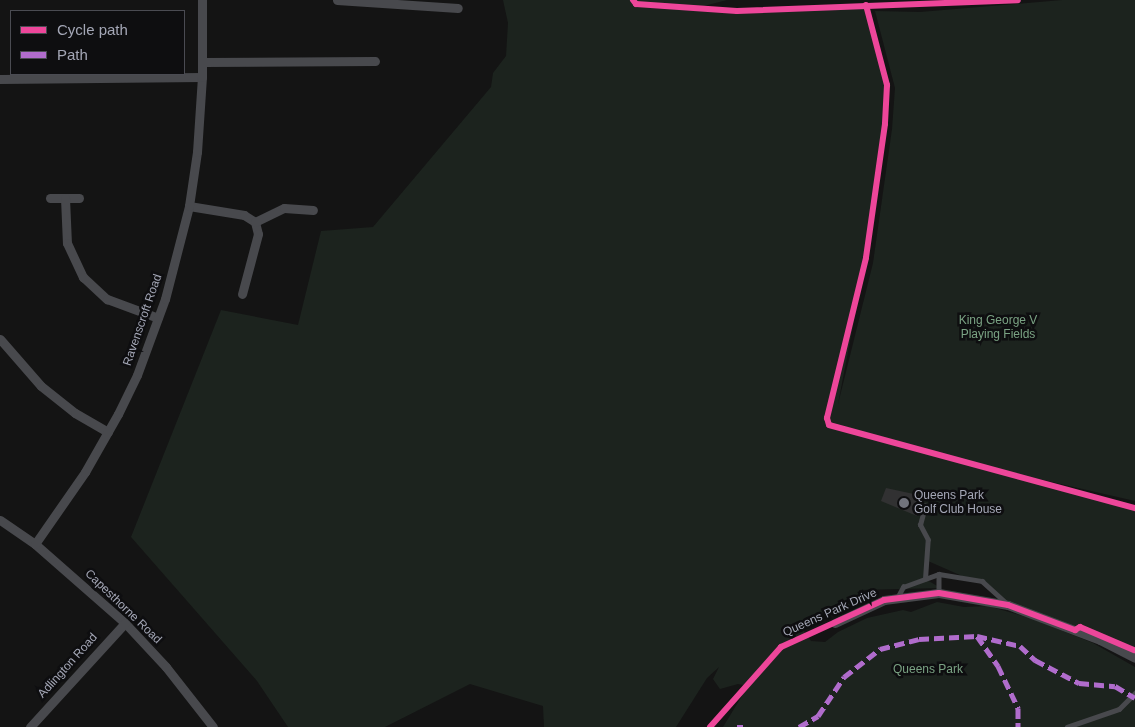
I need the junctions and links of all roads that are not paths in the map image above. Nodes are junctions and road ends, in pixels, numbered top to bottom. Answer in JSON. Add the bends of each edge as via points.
{"nodes":[{"id":1,"x":202,"y":0,"type":"edge"},
{"id":2,"x":336,"y":0,"type":"edge"},
{"id":3,"x":452,"y":5,"type":"edge"},
{"id":4,"x":375,"y":61,"type":"dead end"},
{"id":5,"x":203,"y":62,"type":"junction"},
{"id":6,"x":202,"y":78,"type":"junction"},
{"id":7,"x":0,"y":79,"type":"edge"},
{"id":8,"x":50,"y":198,"type":"dead end"},
{"id":9,"x":65,"y":198,"type":"junction"},
{"id":10,"x":79,"y":198,"type":"dead end"},
{"id":11,"x":188,"y":206,"type":"junction"},
{"id":12,"x":313,"y":210,"type":"dead end"},
{"id":13,"x":255,"y":222,"type":"junction"},
{"id":14,"x":242,"y":294,"type":"dead end"},
{"id":15,"x":158,"y":318,"type":"junction"},
{"id":16,"x":0,"y":339,"type":"edge"},
{"id":17,"x":108,"y":432,"type":"junction"},
{"id":18,"x":926,"y":506,"type":"dead end"},
{"id":19,"x":0,"y":520,"type":"edge"},
{"id":20,"x":34,"y":544,"type":"junction"},
{"id":21,"x":939,"y":574,"type":"junction"},
{"id":22,"x":925,"y":579,"type":"junction"},
{"id":23,"x":940,"y":593,"type":"junction"},
{"id":24,"x":897,"y":598,"type":"junction"},
{"id":25,"x":1008,"y":605,"type":"junction"},
{"id":26,"x":124,"y":623,"type":"junction"},
{"id":27,"x":835,"y":623,"type":"dead end"},
{"id":28,"x":1135,"y":658,"type":"edge"},
{"id":29,"x":1135,"y":693,"type":"edge"},
{"id":30,"x":36,"y":725,"type":"edge"},
{"id":31,"x":213,"y":727,"type":"edge"},
{"id":32,"x":1067,"y":727,"type":"edge"}],
"edges":[{"from":1,"to":5,"type":"street","name":"Ravenscroft Road"},
{"from":2,"to":3,"type":"street"},
{"from":4,"to":5,"type":"street"},
{"from":5,"to":6,"type":"street","name":"Ravenscroft Road"},
{"from":6,"to":7,"type":"street"},
{"from":6,"to":11,"type":"street","name":"Ravenscroft Road"},
{"from":8,"to":9,"type":"street"},
{"from":9,"to":10,"type":"street"},
{"from":9,"to":15,"type":"street","via":[[67,243],[83,277],[107,299]]},
{"from":11,"to":13,"type":"street","via":[[244,216]]},
{"from":11,"to":15,"type":"street","name":"Ravenscroft Road"},
{"from":12,"to":13,"type":"street","via":[[284,208]]},
{"from":13,"to":14,"type":"street","via":[[258,234]]},
{"from":15,"to":17,"type":"street","name":"Ravenscroft Road","via":[[137,374]]},
{"from":16,"to":17,"type":"street","via":[[41,386],[75,413]]},
{"from":17,"to":20,"type":"street","name":"Ravenscroft Road","via":[[74,489]]},
{"from":18,"to":22,"type":"lane","via":[[920,525],[928,540]]},
{"from":19,"to":20,"type":"street","name":"Capesthorne Road"},
{"from":20,"to":26,"type":"street","name":"Capesthorne Road"},
{"from":21,"to":22,"type":"lane"},
{"from":21,"to":23,"type":"lane"},
{"from":21,"to":25,"type":"lane","via":[[982,581]]},
{"from":22,"to":24,"type":"lane","via":[[903,587]]},
{"from":23,"to":24,"type":"street","name":"Queens Park Drive"},
{"from":23,"to":25,"type":"street","name":"Queens Park Drive"},
{"from":24,"to":27,"type":"street","name":"Queens Park Drive","via":[[884,600]]},
{"from":25,"to":28,"type":"street","name":"Queens Park Drive","via":[[1100,640]]},
{"from":26,"to":30,"type":"street","name":"Adlington Road"},
{"from":26,"to":31,"type":"street","name":"Capesthorne Road","via":[[166,667]]},
{"from":29,"to":32,"type":"lane","via":[[1119,709]]}]}
